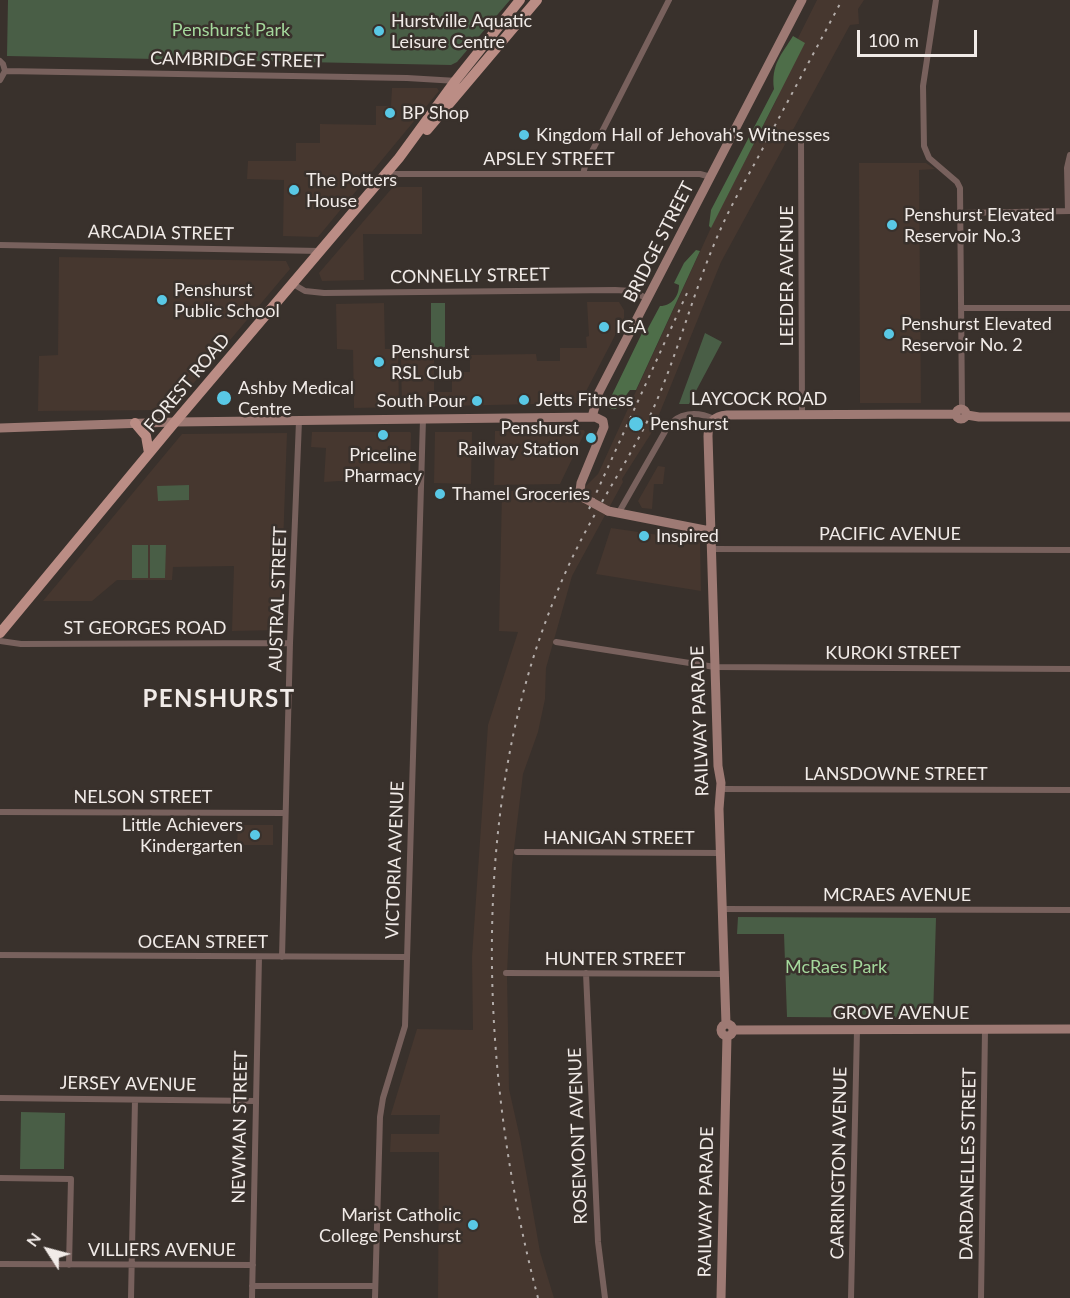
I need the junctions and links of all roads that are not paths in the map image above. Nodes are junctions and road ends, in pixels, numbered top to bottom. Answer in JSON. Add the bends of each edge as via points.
{"nodes":[{"id":1,"x":520,"y":0,"type":"edge"},
{"id":2,"x":537,"y":0,"type":"edge"},
{"id":3,"x":669,"y":0,"type":"edge"},
{"id":4,"x":802,"y":0,"type":"edge"},
{"id":5,"x":936,"y":0,"type":"edge"},
{"id":6,"x":0,"y":62,"type":"edge"},
{"id":7,"x":5,"y":71,"type":"junction"},
{"id":8,"x":0,"y":80,"type":"edge"},
{"id":9,"x":461,"y":83,"type":"junction"},
{"id":10,"x":801,"y":138,"type":"dead end"},
{"id":11,"x":1070,"y":155,"type":"edge"},
{"id":12,"x":387,"y":174,"type":"junction"},
{"id":13,"x":583,"y":174,"type":"junction"},
{"id":14,"x":711,"y":177,"type":"junction"},
{"id":15,"x":1069,"y":211,"type":"edge"},
{"id":16,"x":960,"y":213,"type":"junction"},
{"id":17,"x":0,"y":245,"type":"edge"},
{"id":18,"x":321,"y":251,"type":"junction"},
{"id":19,"x":293,"y":284,"type":"junction"},
{"id":20,"x":648,"y":299,"type":"junction"},
{"id":21,"x":961,"y":308,"type":"junction"},
{"id":22,"x":1070,"y":308,"type":"edge"},
{"id":23,"x":962,"y":413,"type":"junction"},
{"id":24,"x":802,"y":415,"type":"junction"},
{"id":25,"x":592,"y":417,"type":"junction"},
{"id":26,"x":1070,"y":417,"type":"edge"},
{"id":27,"x":423,"y":419,"type":"junction"},
{"id":28,"x":714,"y":419,"type":"junction"},
{"id":29,"x":299,"y":421,"type":"junction"},
{"id":30,"x":175,"y":422,"type":"junction"},
{"id":31,"x":135,"y":423,"type":"junction"},
{"id":32,"x":0,"y":428,"type":"edge"},
{"id":33,"x":149,"y":453,"type":"junction"},
{"id":34,"x":613,"y":513,"type":"junction"},
{"id":35,"x":710,"y":531,"type":"junction"},
{"id":36,"x":711,"y":549,"type":"junction"},
{"id":37,"x":1070,"y":550,"type":"edge"},
{"id":38,"x":0,"y":633,"type":"edge"},
{"id":39,"x":0,"y":641,"type":"edge"},
{"id":40,"x":556,"y":642,"type":"dead end"},
{"id":41,"x":291,"y":643,"type":"junction"},
{"id":42,"x":715,"y":667,"type":"junction"},
{"id":43,"x":1070,"y":669,"type":"edge"},
{"id":44,"x":721,"y":789,"type":"junction"},
{"id":45,"x":1070,"y":790,"type":"edge"},
{"id":46,"x":0,"y":812,"type":"edge"},
{"id":47,"x":285,"y":813,"type":"junction"},
{"id":48,"x":517,"y":852,"type":"dead end"},
{"id":49,"x":721,"y":853,"type":"junction"},
{"id":50,"x":723,"y":909,"type":"junction"},
{"id":51,"x":1070,"y":910,"type":"edge"},
{"id":52,"x":0,"y":955,"type":"edge"},
{"id":53,"x":258,"y":957,"type":"junction"},
{"id":54,"x":282,"y":957,"type":"junction"},
{"id":55,"x":406,"y":957,"type":"junction"},
{"id":56,"x":586,"y":973,"type":"junction"},
{"id":57,"x":506,"y":974,"type":"dead end"},
{"id":58,"x":725,"y":974,"type":"junction"},
{"id":59,"x":1070,"y":1029,"type":"edge"},
{"id":60,"x":728,"y":1030,"type":"junction"},
{"id":61,"x":857,"y":1030,"type":"junction"},
{"id":62,"x":985,"y":1030,"type":"junction"},
{"id":63,"x":0,"y":1098,"type":"edge"},
{"id":64,"x":135,"y":1100,"type":"junction"},
{"id":65,"x":256,"y":1101,"type":"junction"},
{"id":66,"x":0,"y":1178,"type":"edge"},
{"id":67,"x":0,"y":1264,"type":"edge"},
{"id":68,"x":69,"y":1265,"type":"junction"},
{"id":69,"x":132,"y":1265,"type":"junction"},
{"id":70,"x":253,"y":1265,"type":"junction"},
{"id":71,"x":252,"y":1286,"type":"junction"},
{"id":72,"x":375,"y":1286,"type":"junction"},
{"id":73,"x":131,"y":1298,"type":"edge"},
{"id":74,"x":252,"y":1298,"type":"edge"},
{"id":75,"x":375,"y":1298,"type":"edge"},
{"id":76,"x":605,"y":1298,"type":"edge"},
{"id":77,"x":721,"y":1298,"type":"edge"},
{"id":78,"x":851,"y":1298,"type":"edge"},
{"id":79,"x":981,"y":1298,"type":"edge"}],
"edges":[{"from":1,"to":9,"type":"main road","name":"FOREST ROAD"},
{"from":2,"to":9,"type":"main road","name":"FOREST ROAD"},
{"from":3,"to":13,"type":"street"},
{"from":4,"to":14,"type":"street","name":"BRIDGE STREET"},
{"from":5,"to":16,"type":"street","via":[[925,72],[924,146],[929,158],[959,185]]},
{"from":6,"to":7,"type":"street"},
{"from":7,"to":8,"type":"street"},
{"from":7,"to":9,"type":"street","name":"CAMBRIDGE STREET"},
{"from":9,"to":12,"type":"main road","name":"FOREST ROAD"},
{"from":10,"to":24,"type":"street","name":"LEEDER AVENUE"},
{"from":11,"to":15,"type":"street"},
{"from":12,"to":13,"type":"street","name":"APSLEY STREET"},
{"from":12,"to":18,"type":"main road","name":"FOREST ROAD"},
{"from":13,"to":14,"type":"street","name":"APSLEY STREET"},
{"from":14,"to":20,"type":"street","name":"BRIDGE STREET"},
{"from":15,"to":16,"type":"street"},
{"from":16,"to":21,"type":"street"},
{"from":17,"to":18,"type":"street","name":"ARCADIA STREET"},
{"from":18,"to":19,"type":"main road","name":"FOREST ROAD"},
{"from":19,"to":20,"type":"street","name":"CONNELLY STREET","via":[[317,293],[615,290],[632,291]]},
{"from":19,"to":30,"type":"main road","name":"FOREST ROAD"},
{"from":20,"to":25,"type":"street","name":"BRIDGE STREET","via":[[599,392]]},
{"from":21,"to":22,"type":"street"},
{"from":21,"to":23,"type":"street"},
{"from":23,"to":24,"type":"street","name":"LAYCOCK ROAD"},
{"from":23,"to":26,"type":"street","name":"LAYCOCK ROAD","via":[[985,417]]},
{"from":24,"to":28,"type":"street","name":"LAYCOCK ROAD"},
{"from":25,"to":27,"type":"street"},
{"from":25,"to":34,"type":"street","bridge":true,"via":[[601,419],[604,425],[580,491],[584,498]]},
{"from":27,"to":29,"type":"street"},
{"from":27,"to":55,"type":"street","name":"VICTORIA AVENUE"},
{"from":28,"to":34,"type":"street","name":"LAYCOCK ROAD","via":[[696,414],[674,420]]},
{"from":28,"to":35,"type":"street","name":"RAILWAY PARADE","via":[[708,431]]},
{"from":29,"to":30,"type":"street"},
{"from":29,"to":41,"type":"street","name":"AUSTRAL STREET"},
{"from":30,"to":31,"type":"street"},
{"from":30,"to":33,"type":"main road","name":"FOREST ROAD"},
{"from":31,"to":32,"type":"street"},
{"from":31,"to":33,"type":"main road","via":[[146,436]]},
{"from":33,"to":38,"type":"main road","name":"FOREST ROAD"},
{"from":34,"to":35,"type":"street"},
{"from":35,"to":36,"type":"street","name":"RAILWAY PARADE"},
{"from":36,"to":37,"type":"street","name":"PACIFIC AVENUE"},
{"from":36,"to":42,"type":"street","name":"RAILWAY PARADE"},
{"from":39,"to":41,"type":"street","name":"ST GEORGES ROAD"},
{"from":40,"to":42,"type":"street","name":"KUROKI STREET"},
{"from":41,"to":47,"type":"street","name":"AUSTRAL STREET"},
{"from":42,"to":43,"type":"street","name":"KUROKI STREET"},
{"from":42,"to":44,"type":"street","name":"RAILWAY PARADE"},
{"from":44,"to":45,"type":"street","name":"LANSDOWNE STREET"},
{"from":44,"to":49,"type":"street","name":"RAILWAY PARADE"},
{"from":46,"to":47,"type":"street","name":"NELSON STREET"},
{"from":47,"to":54,"type":"street","name":"AUSTRAL STREET"},
{"from":48,"to":49,"type":"street","name":"HANIGAN STREET"},
{"from":49,"to":50,"type":"street","name":"RAILWAY PARADE"},
{"from":50,"to":51,"type":"street","name":"MCRAES AVENUE"},
{"from":50,"to":58,"type":"street","name":"RAILWAY PARADE"},
{"from":52,"to":53,"type":"street","name":"OCEAN STREET"},
{"from":53,"to":54,"type":"street","name":"OCEAN STREET"},
{"from":53,"to":65,"type":"street","name":"NEWMAN STREET"},
{"from":54,"to":55,"type":"street","name":"OCEAN STREET"},
{"from":55,"to":72,"type":"street","name":"VICTORIA AVENUE","via":[[405,1026],[380,1117]]},
{"from":56,"to":57,"type":"street","name":"HUNTER STREET"},
{"from":56,"to":58,"type":"street","name":"HUNTER STREET"},
{"from":56,"to":76,"type":"street","name":"ROSEMONT AVENUE","via":[[598,1242]]},
{"from":58,"to":60,"type":"street","name":"RAILWAY PARADE"},
{"from":59,"to":62,"type":"street","name":"GROVE AVENUE"},
{"from":60,"to":61,"type":"street","name":"GROVE AVENUE"},
{"from":60,"to":77,"type":"street","name":"RAILWAY PARADE"},
{"from":61,"to":62,"type":"street","name":"GROVE AVENUE"},
{"from":61,"to":78,"type":"street","name":"CARRINGTON AVENUE"},
{"from":62,"to":79,"type":"street","name":"DARDANELLES STREET"},
{"from":63,"to":64,"type":"street","name":"JERSEY AVENUE"},
{"from":64,"to":65,"type":"street","name":"JERSEY AVENUE"},
{"from":64,"to":69,"type":"street"},
{"from":65,"to":70,"type":"street","name":"NEWMAN STREET"},
{"from":66,"to":68,"type":"street","via":[[71,1179]]},
{"from":67,"to":68,"type":"street","name":"VILLIERS AVENUE"},
{"from":68,"to":69,"type":"street","name":"VILLIERS AVENUE"},
{"from":69,"to":70,"type":"street","name":"VILLIERS AVENUE"},
{"from":69,"to":73,"type":"street"},
{"from":70,"to":71,"type":"street","name":"NEWMAN STREET"},
{"from":71,"to":72,"type":"street"},
{"from":71,"to":74,"type":"street","name":"NEWMAN STREET"},
{"from":72,"to":75,"type":"street","name":"VICTORIA AVENUE"}]}
